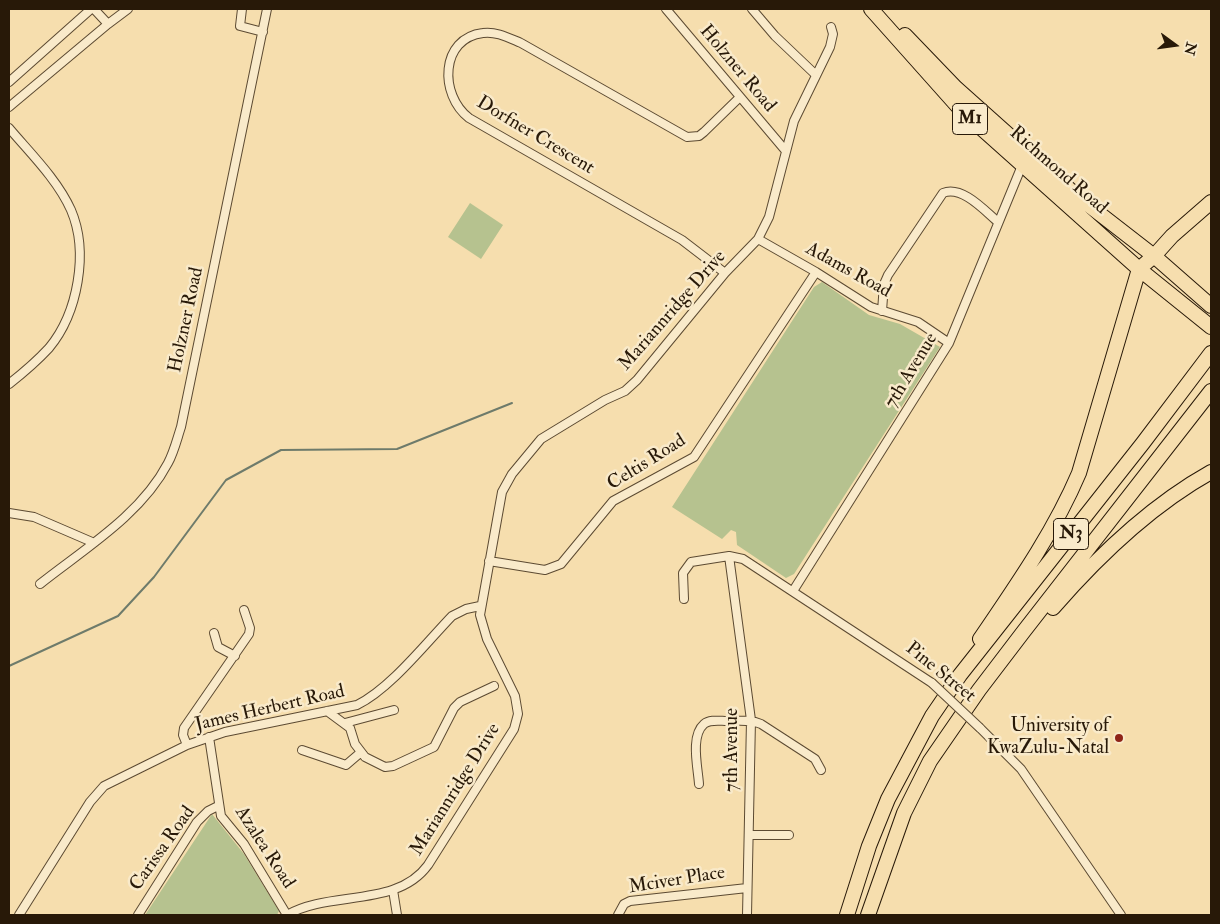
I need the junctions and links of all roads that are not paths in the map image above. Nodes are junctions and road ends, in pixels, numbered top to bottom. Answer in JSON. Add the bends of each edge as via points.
{"nodes":[{"id":1,"x":93,"y":9,"type":"edge"},
{"id":2,"x":128,"y":9,"type":"edge"},
{"id":3,"x":242,"y":9,"type":"edge"},
{"id":4,"x":267,"y":9,"type":"edge"},
{"id":5,"x":272,"y":9,"type":"edge"},
{"id":6,"x":666,"y":9,"type":"edge"},
{"id":7,"x":752,"y":9,"type":"edge"},
{"id":8,"x":871,"y":9,"type":"edge"},
{"id":9,"x":881,"y":9,"type":"edge"},
{"id":10,"x":265,"y":21,"type":"junction"},
{"id":11,"x":108,"y":24,"type":"junction"},
{"id":12,"x":831,"y":27,"type":"dead end"},
{"id":13,"x":263,"y":32,"type":"junction"},
{"id":14,"x":816,"y":75,"type":"junction"},
{"id":15,"x":9,"y":82,"type":"edge"},
{"id":16,"x":740,"y":97,"type":"junction"},
{"id":17,"x":9,"y":107,"type":"edge"},
{"id":18,"x":9,"y":128,"type":"edge"},
{"id":19,"x":785,"y":150,"type":"junction"},
{"id":20,"x":1027,"y":159,"type":"junction"},
{"id":21,"x":1211,"y":202,"type":"edge"},
{"id":22,"x":998,"y":222,"type":"junction"},
{"id":23,"x":1132,"y":238,"type":"junction"},
{"id":24,"x":758,"y":239,"type":"junction"},
{"id":25,"x":1167,"y":241,"type":"junction"},
{"id":26,"x":1154,"y":256,"type":"junction"},
{"id":27,"x":1139,"y":269,"type":"junction"},
{"id":28,"x":816,"y":272,"type":"junction"},
{"id":29,"x":725,"y":273,"type":"junction"},
{"id":30,"x":1211,"y":306,"type":"edge"},
{"id":31,"x":882,"y":311,"type":"junction"},
{"id":32,"x":1209,"y":324,"type":"edge"},
{"id":33,"x":949,"y":343,"type":"junction"},
{"id":34,"x":1211,"y":353,"type":"edge"},
{"id":35,"x":9,"y":384,"type":"edge"},
{"id":36,"x":1211,"y":391,"type":"edge"},
{"id":37,"x":1211,"y":472,"type":"edge"},
{"id":38,"x":9,"y":513,"type":"edge"},
{"id":39,"x":92,"y":542,"type":"junction"},
{"id":40,"x":729,"y":556,"type":"junction"},
{"id":41,"x":489,"y":561,"type":"junction"},
{"id":42,"x":748,"y":562,"type":"junction"},
{"id":43,"x":731,"y":572,"type":"junction"},
{"id":44,"x":40,"y":584,"type":"dead end"},
{"id":45,"x":792,"y":591,"type":"junction"},
{"id":46,"x":684,"y":598,"type":"dead end"},
{"id":47,"x":480,"y":606,"type":"junction"},
{"id":48,"x":244,"y":610,"type":"dead end"},
{"id":49,"x":214,"y":633,"type":"dead end"},
{"id":50,"x":235,"y":656,"type":"junction"},
{"id":51,"x":960,"y":675,"type":"junction"},
{"id":52,"x":494,"y":686,"type":"dead end"},
{"id":53,"x":979,"y":690,"type":"junction"},
{"id":54,"x":394,"y":710,"type":"dead end"},
{"id":55,"x":327,"y":711,"type":"junction"},
{"id":56,"x":751,"y":720,"type":"junction"},
{"id":57,"x":345,"y":723,"type":"junction"},
{"id":58,"x":210,"y":737,"type":"junction"},
{"id":59,"x":187,"y":745,"type":"junction"},
{"id":60,"x":302,"y":750,"type":"dead end"},
{"id":61,"x":360,"y":753,"type":"junction"},
{"id":62,"x":821,"y":770,"type":"dead end"},
{"id":63,"x":699,"y":784,"type":"dead end"},
{"id":64,"x":218,"y":806,"type":"junction"},
{"id":65,"x":789,"y":835,"type":"dead end"},
{"id":66,"x":749,"y":836,"type":"junction"},
{"id":67,"x":747,"y":888,"type":"junction"},
{"id":68,"x":393,"y":890,"type":"junction"},
{"id":69,"x":19,"y":915,"type":"edge"},
{"id":70,"x":138,"y":915,"type":"edge"},
{"id":71,"x":287,"y":915,"type":"edge"},
{"id":72,"x":397,"y":915,"type":"edge"},
{"id":73,"x":618,"y":915,"type":"edge"},
{"id":74,"x":747,"y":915,"type":"edge"},
{"id":75,"x":846,"y":915,"type":"edge"},
{"id":76,"x":868,"y":915,"type":"edge"},
{"id":77,"x":1121,"y":915,"type":"edge"}],
"edges":[{"from":1,"to":11,"type":"street"},
{"from":1,"to":15,"type":"street"},
{"from":2,"to":11,"type":"street"},
{"from":3,"to":13,"type":"street","via":[[240,26]]},
{"from":4,"to":10,"type":"street"},
{"from":5,"to":10,"type":"street","name":"Holzner Road"},
{"from":6,"to":16,"type":"street","name":"Holzner Road"},
{"from":7,"to":14,"type":"street"},
{"from":8,"to":20,"type":"highway","name":"Richmond Road","number":"M1","via":[[947,96]]},
{"from":9,"to":20,"type":"highway","name":"Richmond Road","number":"M1"},
{"from":10,"to":13,"type":"street","name":"Holzner Road"},
{"from":11,"to":17,"type":"street"},
{"from":12,"to":14,"type":"street","name":"Mariannridge Drive","via":[[832,40]]},
{"from":13,"to":39,"type":"street","name":"Holzner Road","via":[[174,448],[160,477],[138,504]]},
{"from":14,"to":19,"type":"street","name":"Mariannridge Drive","via":[[794,121]]},
{"from":16,"to":19,"type":"street","name":"Holzner Road"},
{"from":16,"to":29,"type":"street","name":"Dorfner Crescent","via":[[699,136],[687,137],[521,43],[496,34],[483,33],[467,40],[456,51],[448,69],[449,91],[469,118],[682,240]]},
{"from":18,"to":35,"type":"street","via":[[55,182],[71,210],[79,251],[74,300],[64,326],[49,347]]},
{"from":19,"to":24,"type":"street","name":"Mariannridge Drive","via":[[769,217]]},
{"from":20,"to":22,"type":"street","name":"7th Avenue"},
{"from":20,"to":23,"type":"highway","name":"Richmond Road","number":"M1"},
{"from":20,"to":27,"type":"highway","name":"Richmond Road","number":"M1"},
{"from":21,"to":25,"type":"highway"},
{"from":22,"to":31,"type":"street","via":[[962,194],[954,191],[943,193],[888,275]]},
{"from":22,"to":33,"type":"street","name":"7th Avenue"},
{"from":23,"to":25,"type":"highway"},
{"from":23,"to":26,"type":"highway","name":"Richmond Road","number":"M1"},
{"from":24,"to":28,"type":"street","name":"Adams Road"},
{"from":24,"to":29,"type":"street","name":"Mariannridge Drive"},
{"from":25,"to":26,"type":"highway"},
{"from":26,"to":27,"type":"highway"},
{"from":26,"to":30,"type":"highway","name":"Richmond Road","number":"M1"},
{"from":27,"to":32,"type":"highway","name":"Richmond Road","number":"M1"},
{"from":27,"to":51,"type":"highway","via":[[1087,451],[1068,501],[970,653]]},
{"from":28,"to":31,"type":"street","name":"Adams Road"},
{"from":28,"to":41,"type":"street","name":"Celtis Road","via":[[694,456],[614,502],[561,564],[545,570]]},
{"from":29,"to":41,"type":"street","name":"Mariannridge Drive","via":[[625,391],[554,429],[534,447],[502,492]]},
{"from":31,"to":33,"type":"street","name":"Adams Road","via":[[918,322]]},
{"from":33,"to":45,"type":"street","name":"7th Avenue"},
{"from":34,"to":51,"type":"highway","number":"N3"},
{"from":36,"to":53,"type":"highway","number":"N3"},
{"from":37,"to":53,"type":"highway","via":[[1159,505],[1095,562],[989,685]]},
{"from":38,"to":39,"type":"street","via":[[34,517]]},
{"from":39,"to":44,"type":"street","name":"Holzner Road"},
{"from":40,"to":42,"type":"street","name":"Pine Street"},
{"from":40,"to":43,"type":"street","name":"7th Avenue"},
{"from":40,"to":46,"type":"street","via":[[688,564],[682,580]]},
{"from":41,"to":47,"type":"street","name":"Mariannridge Drive"},
{"from":42,"to":43,"type":"street","via":[[735,566]]},
{"from":42,"to":45,"type":"street","name":"Pine Street"},
{"from":43,"to":56,"type":"street","name":"7th Avenue"},
{"from":45,"to":77,"type":"street","name":"Pine Street","bridge":true,"via":[[932,683],[1022,769]]},
{"from":47,"to":55,"type":"street","name":"James Herbert Road","via":[[452,616],[370,699]]},
{"from":47,"to":68,"type":"street","name":"Mariannridge Drive","via":[[481,623],[487,639],[515,696],[517,722],[420,876]]},
{"from":48,"to":50,"type":"street","via":[[250,631]]},
{"from":49,"to":50,"type":"street","via":[[218,646]]},
{"from":50,"to":59,"type":"street","via":[[184,728]]},
{"from":51,"to":75,"type":"highway","number":"N3","via":[[923,731],[888,799]]},
{"from":52,"to":61,"type":"street","via":[[460,702],[439,740],[427,750],[385,767]]},
{"from":53,"to":76,"type":"highway","number":"N3","via":[[930,761],[913,795],[886,859]]},
{"from":54,"to":57,"type":"street"},
{"from":55,"to":57,"type":"street"},
{"from":55,"to":58,"type":"street","name":"James Herbert Road"},
{"from":56,"to":62,"type":"street","via":[[814,760]]},
{"from":56,"to":63,"type":"street","via":[[704,724],[696,750]]},
{"from":56,"to":66,"type":"street","name":"7th Avenue"},
{"from":57,"to":61,"type":"street"},
{"from":58,"to":59,"type":"street","name":"James Herbert Road"},
{"from":58,"to":64,"type":"street","name":"Azalea Road"},
{"from":59,"to":69,"type":"street","name":"James Herbert Road","via":[[114,780],[96,794]]},
{"from":60,"to":61,"type":"street","via":[[346,765]]},
{"from":64,"to":70,"type":"street","name":"Carissa Road","via":[[197,822]]},
{"from":64,"to":71,"type":"street","name":"Azalea Road","via":[[221,816],[244,844]]},
{"from":65,"to":66,"type":"street"},
{"from":66,"to":67,"type":"street","name":"7th Avenue"},
{"from":67,"to":73,"type":"street","name":"Mciver Place","via":[[630,901],[624,904]]},
{"from":67,"to":74,"type":"street","name":"7th Avenue"},
{"from":68,"to":71,"type":"street","name":"Mariannridge Drive","via":[[302,908]]},
{"from":68,"to":72,"type":"street"}]}
